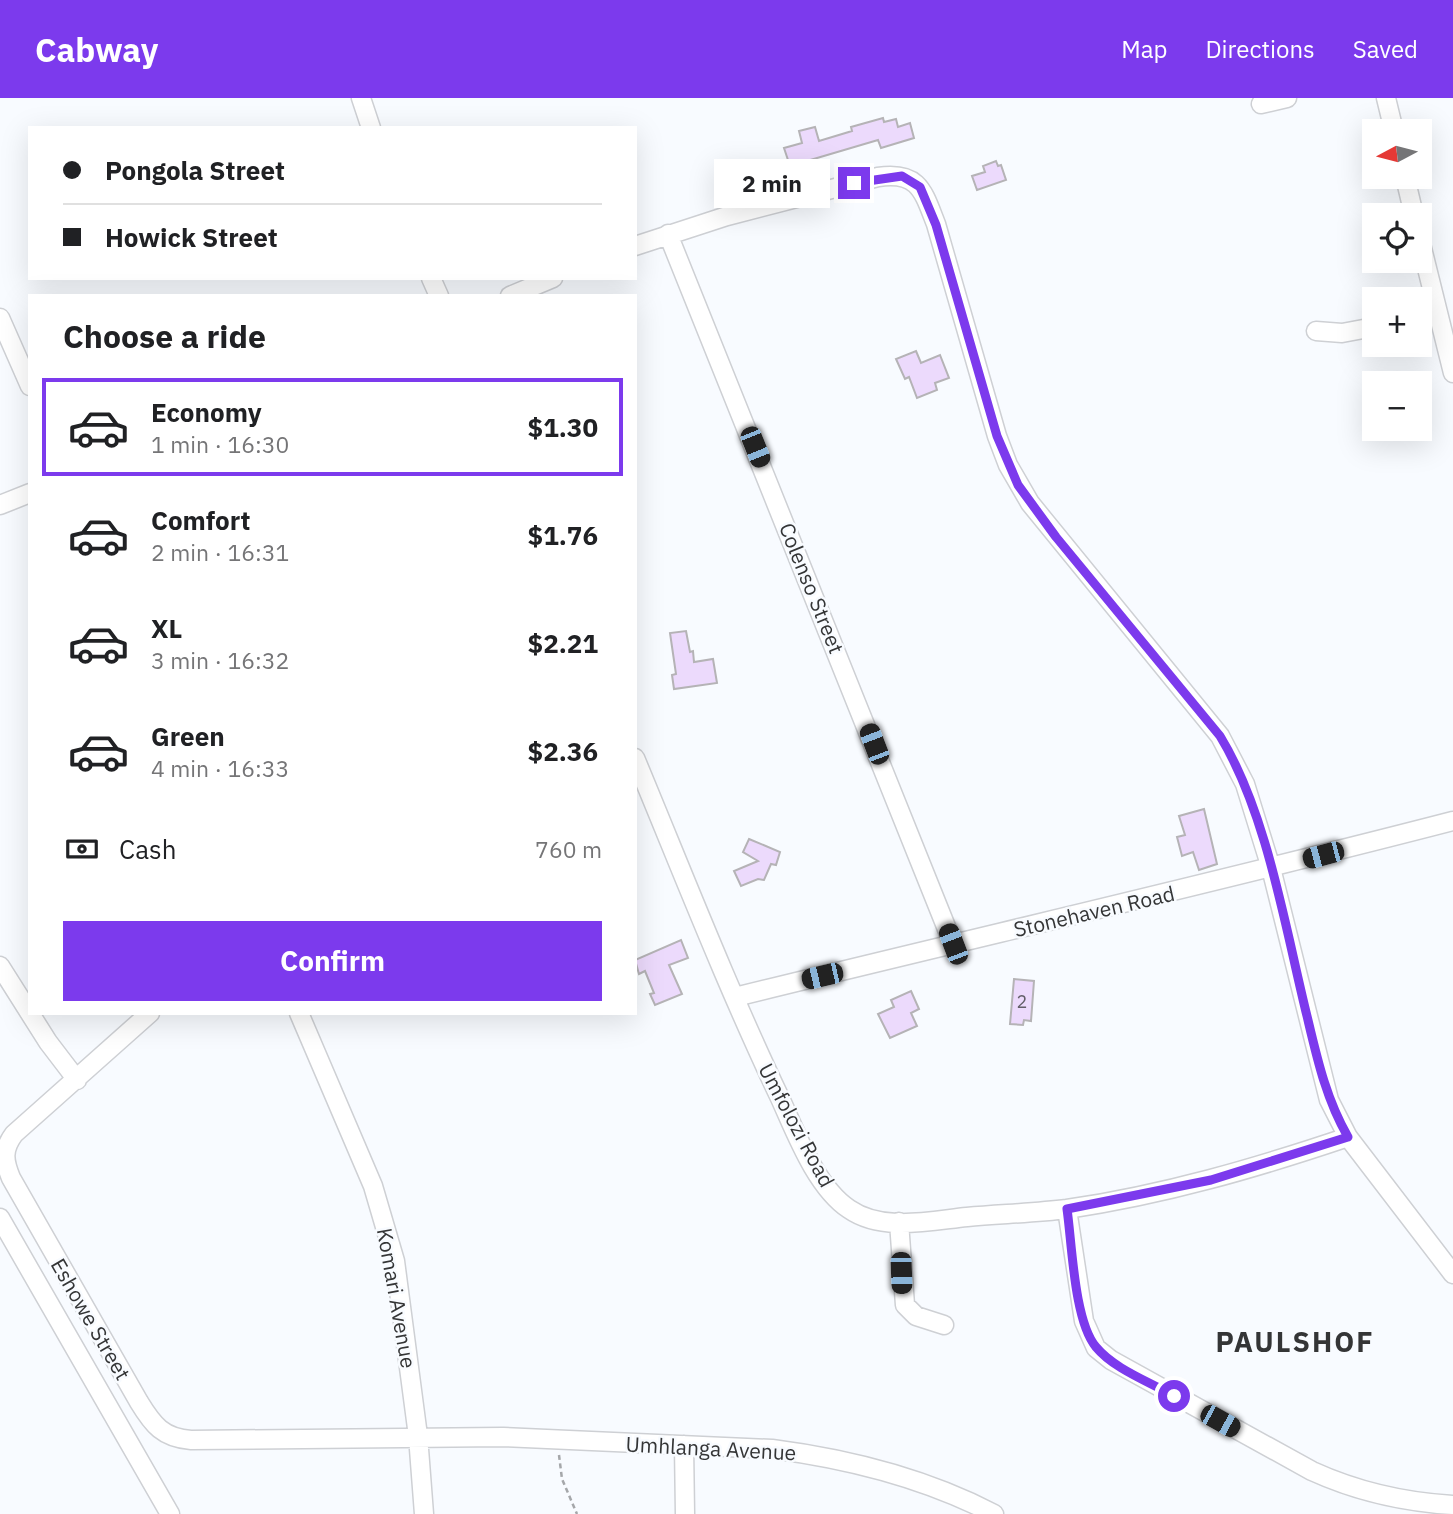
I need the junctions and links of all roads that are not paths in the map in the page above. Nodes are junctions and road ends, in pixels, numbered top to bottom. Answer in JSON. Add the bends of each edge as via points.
{"nodes":[{"id":1,"x":361,"y":98,"type":"edge"},
{"id":2,"x":1287,"y":98,"type":"edge"},
{"id":3,"x":1385,"y":98,"type":"edge"},
{"id":4,"x":1261,"y":104,"type":"dead end"},
{"id":5,"x":1391,"y":119,"type":"edge"},
{"id":6,"x":370,"y":126,"type":"edge"},
{"id":7,"x":668,"y":234,"type":"junction"},
{"id":8,"x":637,"y":245,"type":"edge"},
{"id":9,"x":1428,"y":273,"type":"edge"},
{"id":10,"x":548,"y":280,"type":"edge"},
{"id":11,"x":515,"y":294,"type":"edge"},
{"id":12,"x":1438,"y":314,"type":"junction"},
{"id":13,"x":1432,"y":315,"type":"edge"},
{"id":14,"x":0,"y":318,"type":"edge"},
{"id":15,"x":1362,"y":329,"type":"edge"},
{"id":16,"x":1316,"y":331,"type":"dead end"},
{"id":17,"x":1453,"y":373,"type":"edge"},
{"id":18,"x":28,"y":381,"type":"edge"},
{"id":19,"x":28,"y":494,"type":"edge"},
{"id":20,"x":0,"y":505,"type":"edge"},
{"id":21,"x":637,"y":763,"type":"edge"},
{"id":22,"x":1453,"y":821,"type":"edge"},
{"id":23,"x":1270,"y":868,"type":"junction"},
{"id":24,"x":953,"y":944,"type":"junction"},
{"id":25,"x":0,"y":966,"type":"edge"},
{"id":26,"x":735,"y":997,"type":"junction"},
{"id":27,"x":28,"y":1010,"type":"edge"},
{"id":28,"x":31,"y":1015,"type":"edge"},
{"id":29,"x":148,"y":1015,"type":"edge"},
{"id":30,"x":300,"y":1015,"type":"edge"},
{"id":31,"x":77,"y":1080,"type":"junction"},
{"id":32,"x":1348,"y":1137,"type":"junction"},
{"id":33,"x":1067,"y":1209,"type":"junction"},
{"id":34,"x":0,"y":1218,"type":"edge"},
{"id":35,"x":900,"y":1222,"type":"junction"},
{"id":36,"x":1453,"y":1274,"type":"edge"},
{"id":37,"x":944,"y":1325,"type":"dead end"},
{"id":38,"x":418,"y":1436,"type":"junction"},
{"id":39,"x":684,"y":1445,"type":"junction"},
{"id":40,"x":1453,"y":1505,"type":"edge"},
{"id":41,"x":170,"y":1514,"type":"edge"},
{"id":42,"x":424,"y":1514,"type":"edge"},
{"id":43,"x":685,"y":1514,"type":"edge"},
{"id":44,"x":994,"y":1514,"type":"edge"}],
"edges":[{"from":1,"to":6,"type":"street"},
{"from":2,"to":4,"type":"street"},
{"from":3,"to":5,"type":"street"},
{"from":7,"to":8,"type":"street"},
{"from":7,"to":23,"type":"street","via":[[878,177],[902,176],[920,187],[936,225],[997,436],[1018,485],[1220,736],[1245,784]]},
{"from":7,"to":24,"type":"street","name":"Colenso Street"},
{"from":9,"to":12,"type":"street"},
{"from":10,"to":11,"type":"street"},
{"from":12,"to":13,"type":"street"},
{"from":12,"to":17,"type":"street"},
{"from":14,"to":18,"type":"street"},
{"from":15,"to":16,"type":"street"},
{"from":19,"to":20,"type":"street"},
{"from":21,"to":26,"type":"street","name":"Umfolozi Road"},
{"from":22,"to":23,"type":"street","name":"Stonehaven Road"},
{"from":23,"to":24,"type":"street","name":"Stonehaven Road"},
{"from":23,"to":32,"type":"street","via":[[1328,1100]]},
{"from":24,"to":26,"type":"street","name":"Stonehaven Road"},
{"from":25,"to":27,"type":"street"},
{"from":26,"to":35,"type":"street","name":"Umfolozi Road","via":[[804,1149],[828,1189],[858,1215]]},
{"from":28,"to":31,"type":"street"},
{"from":29,"to":31,"type":"street","name":"Eshowe Street"},
{"from":30,"to":38,"type":"street","name":"Komari Avenue","via":[[385,1224],[401,1294]]},
{"from":31,"to":38,"type":"street","name":"Eshowe Street","via":[[14,1134],[7,1144],[5,1164],[156,1428],[165,1435],[191,1440]]},
{"from":32,"to":33,"type":"street","name":"Umfolozi Road","via":[[1211,1180]]},
{"from":32,"to":36,"type":"street"},
{"from":33,"to":35,"type":"street","name":"Umfolozi Road"},
{"from":33,"to":40,"type":"street","via":[[1084,1321],[1096,1348],[1111,1360],[1344,1486],[1410,1502]]},
{"from":34,"to":41,"type":"street"},
{"from":35,"to":37,"type":"street","via":[[905,1305],[916,1316]]},
{"from":38,"to":39,"type":"street","name":"Umhlanga Avenue"},
{"from":38,"to":42,"type":"street","name":"Komari Avenue"},
{"from":39,"to":43,"type":"street"},
{"from":39,"to":44,"type":"street","name":"Umhlanga Avenue","via":[[772,1449],[855,1463],[934,1488]]}]}
